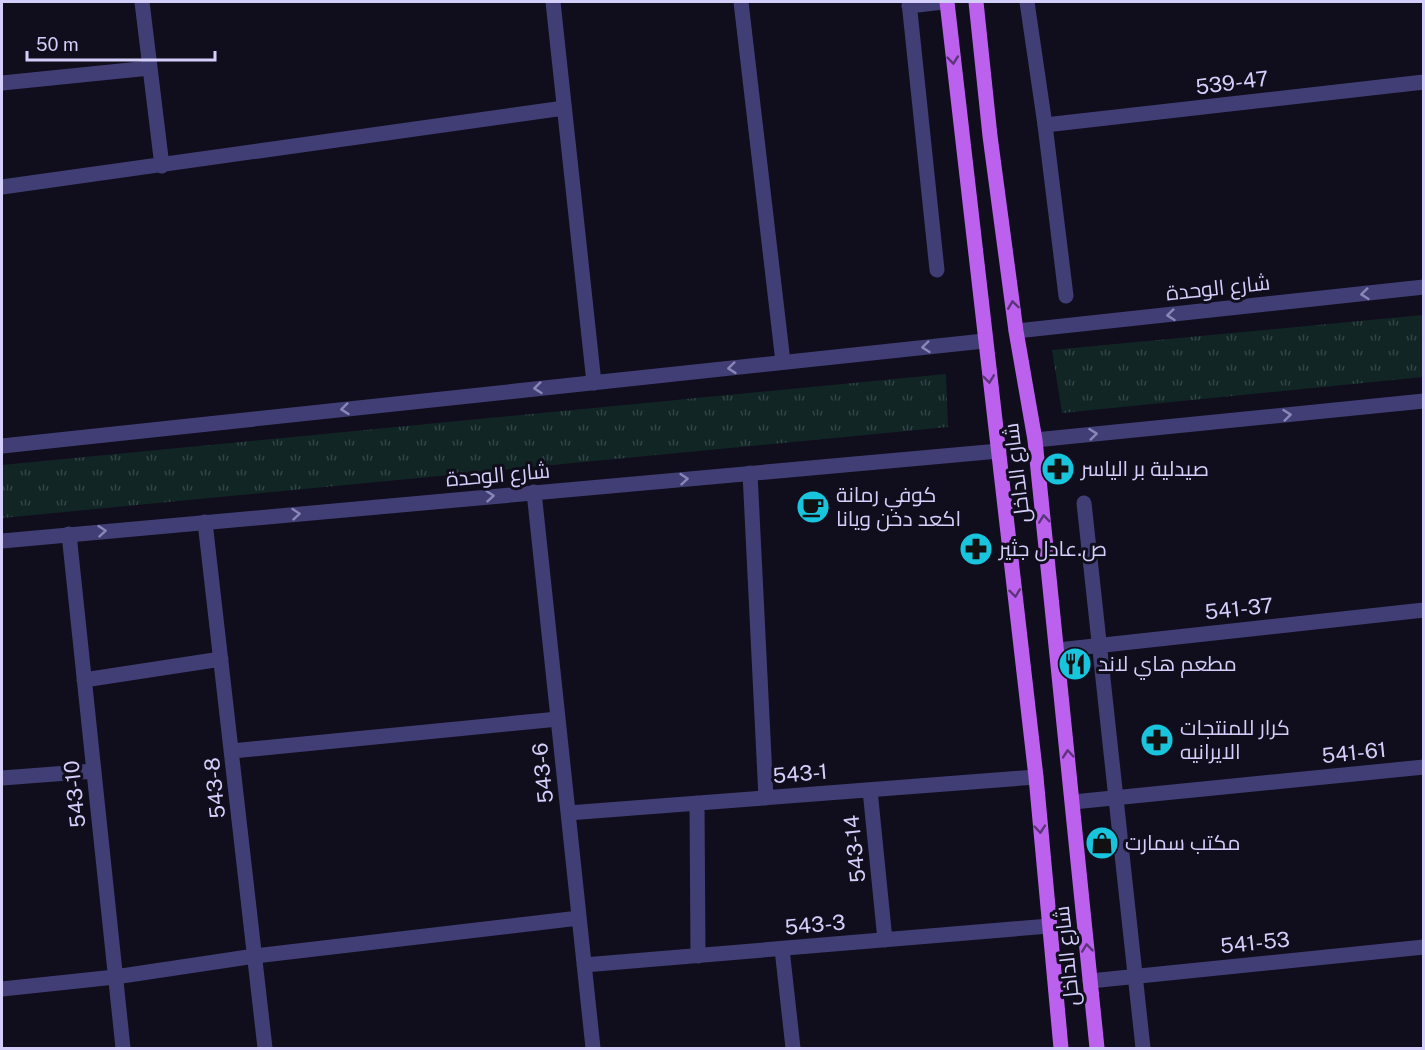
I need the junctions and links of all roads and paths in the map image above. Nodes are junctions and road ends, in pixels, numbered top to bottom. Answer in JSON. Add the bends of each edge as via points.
{"nodes":[{"id":1,"x":142,"y":2,"type":"edge"},
{"id":2,"x":553,"y":2,"type":"edge"},
{"id":3,"x":741,"y":2,"type":"edge"},
{"id":4,"x":945,"y":2,"type":"edge"},
{"id":5,"x":979,"y":2,"type":"edge"},
{"id":6,"x":1027,"y":2,"type":"edge"},
{"id":7,"x":909,"y":4,"type":"edge"},
{"id":8,"x":150,"y":68,"type":"junction"},
{"id":9,"x":1424,"y":82,"type":"edge"},
{"id":10,"x":2,"y":83,"type":"edge"},
{"id":11,"x":564,"y":108,"type":"junction"},
{"id":12,"x":1045,"y":125,"type":"junction"},
{"id":13,"x":162,"y":166,"type":"junction"},
{"id":14,"x":2,"y":187,"type":"edge"},
{"id":15,"x":937,"y":270,"type":"dead end"},
{"id":16,"x":1424,"y":287,"type":"edge"},
{"id":17,"x":1066,"y":296,"type":"dead end"},
{"id":18,"x":1016,"y":331,"type":"junction"},
{"id":19,"x":984,"y":340,"type":"junction"},
{"id":20,"x":783,"y":362,"type":"junction"},
{"id":21,"x":594,"y":382,"type":"junction"},
{"id":22,"x":1424,"y":401,"type":"edge"},
{"id":23,"x":1035,"y":440,"type":"junction"},
{"id":24,"x":2,"y":446,"type":"edge"},
{"id":25,"x":999,"y":451,"type":"junction"},
{"id":26,"x":750,"y":473,"type":"junction"},
{"id":27,"x":534,"y":492,"type":"junction"},
{"id":28,"x":1084,"y":503,"type":"dead end"},
{"id":29,"x":206,"y":522,"type":"junction"},
{"id":30,"x":69,"y":534,"type":"junction"},
{"id":31,"x":2,"y":540,"type":"edge"},
{"id":32,"x":1424,"y":610,"type":"edge"},
{"id":33,"x":1101,"y":645,"type":"junction"},
{"id":34,"x":1058,"y":650,"type":"junction"},
{"id":35,"x":221,"y":659,"type":"junction"},
{"id":36,"x":84,"y":680,"type":"junction"},
{"id":37,"x":558,"y":719,"type":"junction"},
{"id":38,"x":232,"y":751,"type":"junction"},
{"id":39,"x":1424,"y":767,"type":"edge"},
{"id":40,"x":94,"y":771,"type":"junction"},
{"id":41,"x":1036,"y":777,"type":"junction"},
{"id":42,"x":2,"y":778,"type":"edge"},
{"id":43,"x":870,"y":790,"type":"junction"},
{"id":44,"x":766,"y":798,"type":"junction"},
{"id":45,"x":1115,"y":798,"type":"junction"},
{"id":46,"x":1073,"y":802,"type":"junction"},
{"id":47,"x":697,"y":803,"type":"junction"},
{"id":48,"x":568,"y":813,"type":"junction"},
{"id":49,"x":579,"y":918,"type":"junction"},
{"id":50,"x":1049,"y":926,"type":"junction"},
{"id":51,"x":885,"y":940,"type":"junction"},
{"id":52,"x":1424,"y":948,"type":"edge"},
{"id":53,"x":782,"y":949,"type":"junction"},
{"id":54,"x":255,"y":956,"type":"junction"},
{"id":55,"x":698,"y":956,"type":"junction"},
{"id":56,"x":584,"y":965,"type":"junction"},
{"id":57,"x":1134,"y":976,"type":"junction"},
{"id":58,"x":115,"y":977,"type":"junction"},
{"id":59,"x":1090,"y":981,"type":"junction"},
{"id":60,"x":2,"y":989,"type":"edge"},
{"id":61,"x":123,"y":1048,"type":"edge"},
{"id":62,"x":265,"y":1048,"type":"edge"},
{"id":63,"x":593,"y":1048,"type":"edge"},
{"id":64,"x":793,"y":1048,"type":"edge"},
{"id":65,"x":1061,"y":1048,"type":"edge"},
{"id":66,"x":1097,"y":1048,"type":"edge"},
{"id":67,"x":1143,"y":1048,"type":"edge"}],
"edges":[{"from":1,"to":8,"type":"street"},
{"from":2,"to":11,"type":"street"},
{"from":3,"to":20,"type":"street"},
{"from":4,"to":7,"type":"street"},
{"from":4,"to":19,"type":"main road","name":"شارع الداخل","one_way":true},
{"from":18,"to":5,"type":"main road","name":"شارع الداخل","one_way":true,"via":[[990,136]]},
{"from":6,"to":12,"type":"street"},
{"from":7,"to":15,"type":"street"},
{"from":8,"to":10,"type":"street"},
{"from":8,"to":13,"type":"street"},
{"from":9,"to":12,"type":"street","name":"539-47"},
{"from":11,"to":13,"type":"street"},
{"from":11,"to":21,"type":"street"},
{"from":12,"to":17,"type":"street"},
{"from":13,"to":14,"type":"street"},
{"from":16,"to":18,"type":"street","name":"شارع الوحدة","one_way":true},
{"from":18,"to":23,"type":"main road","name":"شارع الداخل"},
{"from":19,"to":20,"type":"street","one_way":true},
{"from":19,"to":25,"type":"main road","name":"شارع الداخل","one_way":true},
{"from":20,"to":21,"type":"street","one_way":true},
{"from":21,"to":24,"type":"street","one_way":true},
{"from":23,"to":22,"type":"street","one_way":true},
{"from":34,"to":23,"type":"main road","name":"شارع الداخل","one_way":true},
{"from":25,"to":26,"type":"street","name":"شارع الوحدة"},
{"from":25,"to":41,"type":"main road","name":"شارع الداخل","one_way":true},
{"from":27,"to":26,"type":"street","name":"شارع الوحدة","one_way":true},
{"from":26,"to":44,"type":"street"},
{"from":29,"to":27,"type":"street","name":"شارع الوحدة","one_way":true},
{"from":27,"to":37,"type":"street","name":"543-6"},
{"from":28,"to":33,"type":"street"},
{"from":30,"to":29,"type":"street","name":"شارع الوحدة","one_way":true},
{"from":29,"to":35,"type":"street","name":"543-8"},
{"from":30,"to":31,"type":"street","name":"شارع الوحدة"},
{"from":30,"to":36,"type":"street","name":"543-10"},
{"from":32,"to":33,"type":"street","name":"541-37"},
{"from":33,"to":34,"type":"street","name":"541-37"},
{"from":33,"to":45,"type":"street"},
{"from":46,"to":34,"type":"main road","name":"شارع الداخل","one_way":true},
{"from":35,"to":36,"type":"street"},
{"from":35,"to":38,"type":"street","name":"543-8"},
{"from":36,"to":40,"type":"street","name":"543-10"},
{"from":37,"to":38,"type":"street"},
{"from":37,"to":48,"type":"street","name":"543-6"},
{"from":38,"to":54,"type":"street","name":"543-8"},
{"from":39,"to":45,"type":"street","name":"541-61"},
{"from":40,"to":42,"type":"street"},
{"from":40,"to":58,"type":"street","name":"543-10"},
{"from":41,"to":43,"type":"street","name":"543-1"},
{"from":41,"to":50,"type":"main road","name":"شارع الداخل","one_way":true},
{"from":43,"to":44,"type":"street","name":"543-1"},
{"from":43,"to":51,"type":"street","name":"543-14"},
{"from":44,"to":47,"type":"street","name":"543-1"},
{"from":45,"to":46,"type":"street","name":"541-61"},
{"from":45,"to":57,"type":"street"},
{"from":59,"to":46,"type":"main road","name":"شارع الداخل","one_way":true},
{"from":47,"to":48,"type":"street","name":"543-1"},
{"from":47,"to":55,"type":"street"},
{"from":48,"to":49,"type":"street","name":"543-6"},
{"from":49,"to":54,"type":"street"},
{"from":49,"to":56,"type":"street","name":"543-6"},
{"from":50,"to":51,"type":"street","name":"543-3"},
{"from":50,"to":65,"type":"main road","name":"شارع الداخل"},
{"from":51,"to":53,"type":"street","name":"543-3"},
{"from":52,"to":57,"type":"street","name":"541-53"},
{"from":53,"to":55,"type":"street","name":"543-3"},
{"from":53,"to":64,"type":"street"},
{"from":54,"to":58,"type":"street"},
{"from":54,"to":62,"type":"street","name":"543-8"},
{"from":55,"to":56,"type":"street","name":"543-3"},
{"from":56,"to":63,"type":"street","name":"543-6"},
{"from":57,"to":59,"type":"street","name":"541-53"},
{"from":57,"to":67,"type":"street"},
{"from":58,"to":60,"type":"street"},
{"from":58,"to":61,"type":"street","name":"543-10"},
{"from":59,"to":66,"type":"main road","name":"شارع الداخل"}]}
